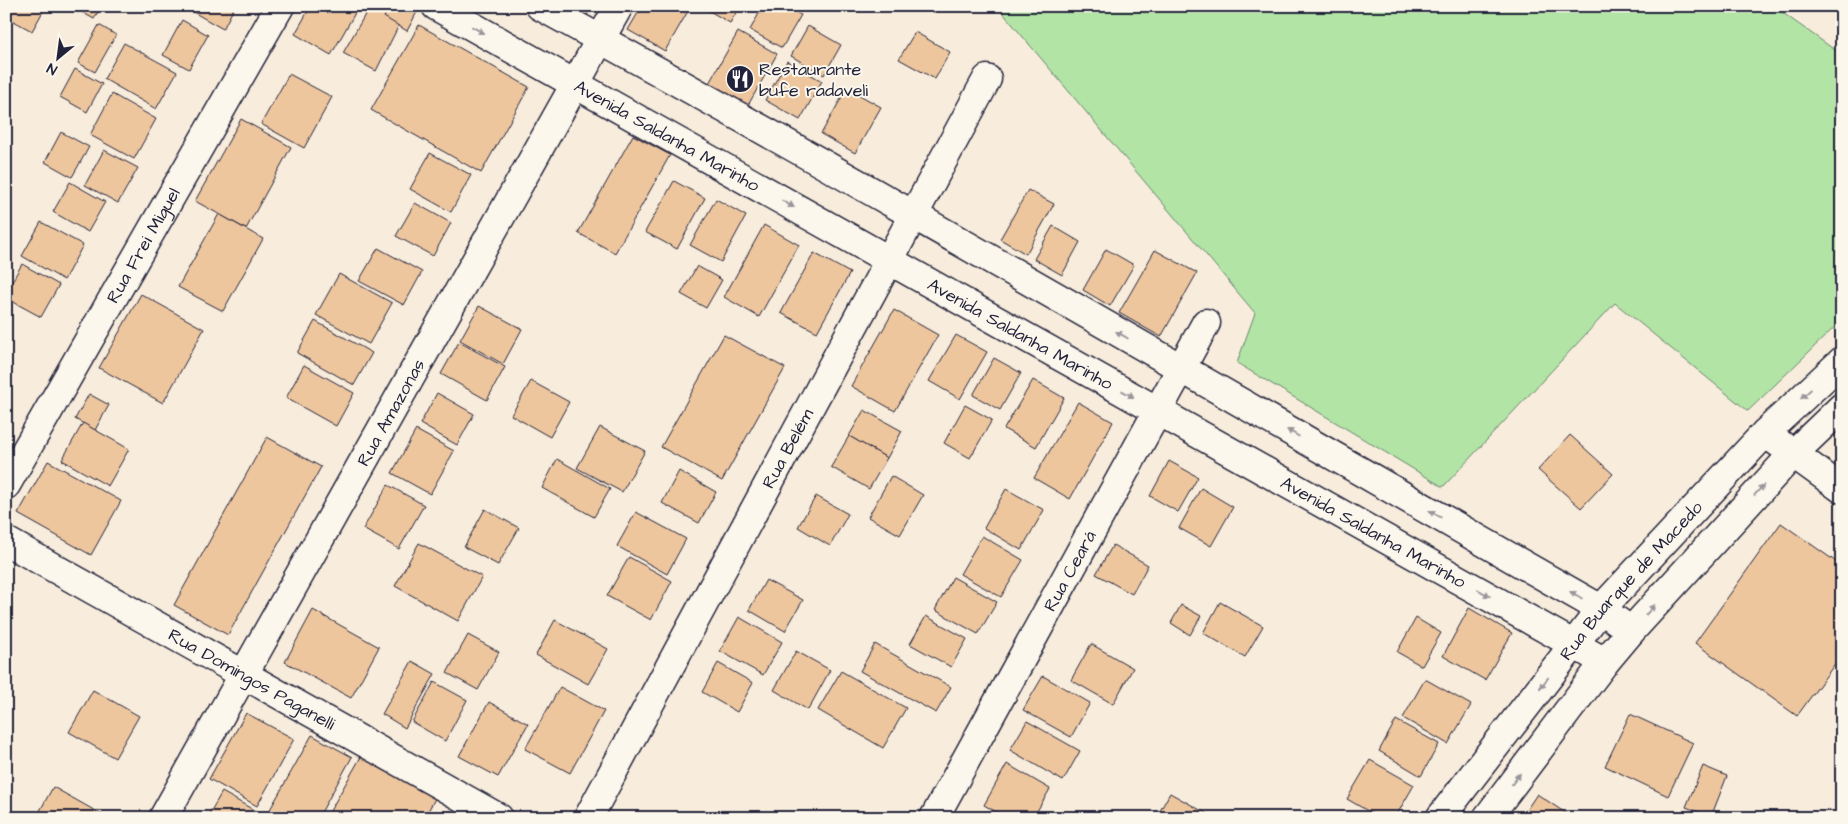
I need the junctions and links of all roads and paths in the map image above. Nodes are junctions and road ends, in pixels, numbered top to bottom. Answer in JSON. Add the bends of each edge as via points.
{"nodes":[{"id":1,"x":280,"y":6,"type":"edge"},
{"id":2,"x":436,"y":6,"type":"edge"},
{"id":3,"x":540,"y":6,"type":"edge"},
{"id":4,"x":619,"y":6,"type":"edge"},
{"id":5,"x":600,"y":39,"type":"junction"},
{"id":6,"x":987,"y":78,"type":"dead end"},
{"id":7,"x":575,"y":84,"type":"junction"},
{"id":8,"x":914,"y":214,"type":"junction"},
{"id":9,"x":889,"y":260,"type":"junction"},
{"id":10,"x":1206,"y":323,"type":"dead end"},
{"id":11,"x":1842,"y":361,"type":"edge"},
{"id":12,"x":1180,"y":369,"type":"junction"},
{"id":13,"x":1842,"y":407,"type":"edge"},
{"id":14,"x":1157,"y":410,"type":"junction"},
{"id":15,"x":1765,"y":432,"type":"junction"},
{"id":16,"x":1793,"y":454,"type":"junction"},
{"id":17,"x":6,"y":484,"type":"edge"},
{"id":18,"x":1842,"y":489,"type":"edge"},
{"id":19,"x":6,"y":541,"type":"edge"},
{"id":20,"x":1601,"y":609,"type":"junction"},
{"id":21,"x":1631,"y":631,"type":"junction"},
{"id":22,"x":1574,"y":644,"type":"junction"},
{"id":23,"x":1605,"y":662,"type":"junction"},
{"id":24,"x":243,"y":674,"type":"junction"},
{"id":25,"x":163,"y":818,"type":"edge"},
{"id":26,"x":499,"y":818,"type":"edge"},
{"id":27,"x":588,"y":818,"type":"edge"},
{"id":28,"x":934,"y":818,"type":"edge"},
{"id":29,"x":1440,"y":818,"type":"edge"},
{"id":30,"x":1487,"y":818,"type":"edge"}],
"edges":[{"from":1,"to":17,"type":"street","name":"Rua Frei Miguel"},
{"from":2,"to":7,"type":"street","name":"Avenida Saldanha Marinho","one_way":true},
{"from":3,"to":5,"type":"street"},
{"from":4,"to":5,"type":"street","name":"Rua Amazonas"},
{"from":5,"to":7,"type":"street","name":"Rua Amazonas"},
{"from":5,"to":8,"type":"street"},
{"from":6,"to":8,"type":"street","name":"Rua Belém"},
{"from":7,"to":9,"type":"street","name":"Avenida Saldanha Marinho","one_way":true},
{"from":7,"to":24,"type":"street","name":"Rua Amazonas"},
{"from":8,"to":9,"type":"street","name":"Rua Belém"},
{"from":12,"to":8,"type":"street","one_way":true},
{"from":9,"to":14,"type":"street","name":"Avenida Saldanha Marinho","one_way":true},
{"from":9,"to":27,"type":"street","name":"Rua Belém"},
{"from":10,"to":12,"type":"street","name":"Rua Ceará"},
{"from":11,"to":15,"type":"street","name":"Rua Buarque de Macedo","one_way":true},
{"from":12,"to":14,"type":"street","name":"Rua Ceará"},
{"from":20,"to":12,"type":"street","one_way":true},
{"from":13,"to":16,"type":"street","name":"Rua Buarque de Macedo"},
{"from":14,"to":22,"type":"street","name":"Avenida Saldanha Marinho","one_way":true},
{"from":14,"to":28,"type":"street","name":"Rua Ceará"},
{"from":15,"to":16,"type":"street"},
{"from":15,"to":20,"type":"street","name":"Rua Buarque de Macedo"},
{"from":16,"to":18,"type":"street"},
{"from":21,"to":16,"type":"street","name":"Rua Buarque de Macedo","one_way":true},
{"from":19,"to":24,"type":"street","name":"Rua Domingos Paganelli"},
{"from":20,"to":21,"type":"street"},
{"from":20,"to":22,"type":"street","name":"Rua Buarque de Macedo"},
{"from":21,"to":23,"type":"street","name":"Rua Buarque de Macedo"},
{"from":22,"to":23,"type":"street","name":"Avenida Saldanha Marinho"},
{"from":22,"to":29,"type":"street","name":"Rua Buarque de Macedo","one_way":true},
{"from":30,"to":23,"type":"street","name":"Rua Buarque de Macedo","one_way":true},
{"from":24,"to":25,"type":"street","name":"Rua Amazonas"},
{"from":24,"to":26,"type":"street","name":"Rua Domingos Paganelli"}]}
